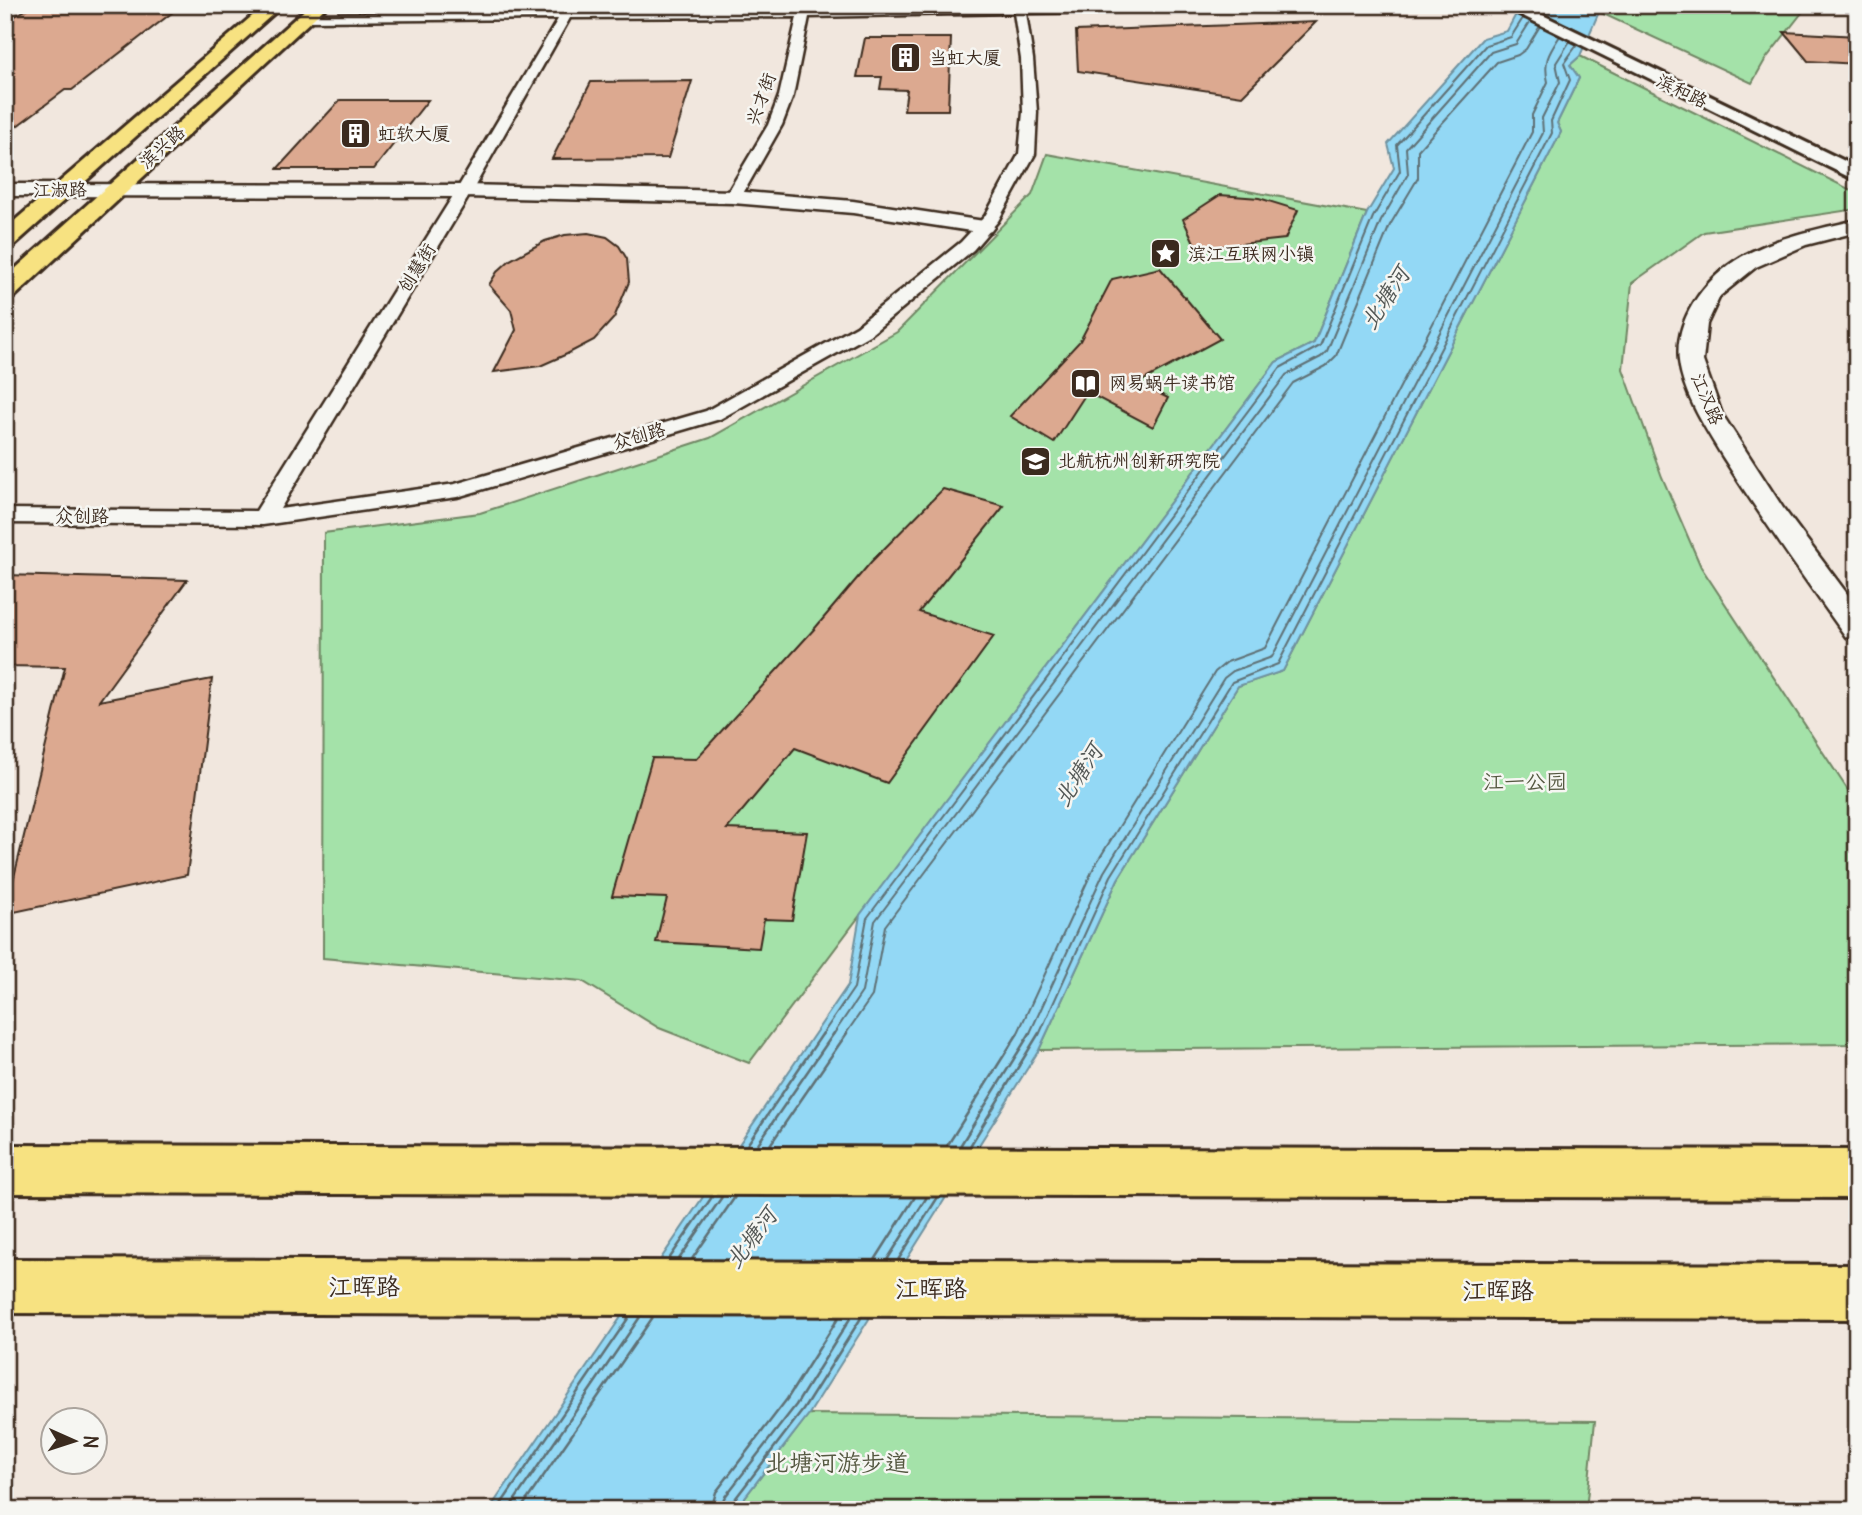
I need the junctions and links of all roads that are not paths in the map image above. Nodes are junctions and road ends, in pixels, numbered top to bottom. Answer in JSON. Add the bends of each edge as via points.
{"nodes":[{"id":1,"x":275,"y":5,"type":"edge"},
{"id":2,"x":1301,"y":5,"type":"edge"},
{"id":3,"x":1509,"y":5,"type":"edge"},
{"id":4,"x":1020,"y":7,"type":"edge"},
{"id":5,"x":804,"y":9,"type":"edge"},
{"id":6,"x":313,"y":11,"type":"edge"},
{"id":7,"x":565,"y":15,"type":"junction"},
{"id":8,"x":1857,"y":175,"type":"edge"},
{"id":9,"x":115,"y":189,"type":"junction"},
{"id":10,"x":5,"y":190,"type":"edge"},
{"id":11,"x":63,"y":190,"type":"junction"},
{"id":12,"x":464,"y":191,"type":"junction"},
{"id":13,"x":733,"y":197,"type":"junction"},
{"id":14,"x":1857,"y":226,"type":"edge"},
{"id":15,"x":984,"y":228,"type":"junction"},
{"id":16,"x":5,"y":241,"type":"edge"},
{"id":17,"x":5,"y":292,"type":"edge"},
{"id":18,"x":5,"y":516,"type":"edge"},
{"id":19,"x":263,"y":518,"type":"junction"},
{"id":20,"x":1857,"y":630,"type":"edge"},
{"id":21,"x":5,"y":1169,"type":"edge"},
{"id":22,"x":1857,"y":1174,"type":"edge"},
{"id":23,"x":5,"y":1286,"type":"edge"},
{"id":24,"x":1857,"y":1292,"type":"edge"}],
"edges":[{"from":1,"to":11,"type":"main road","name":"滨兴路"},
{"from":2,"to":4,"type":"street"},
{"from":3,"to":8,"type":"main road","name":"滨和路"},
{"from":4,"to":5,"type":"street"},
{"from":4,"to":15,"type":"street","name":"众创路","via":[[1030,112],[1027,154]]},
{"from":5,"to":7,"type":"street"},
{"from":5,"to":13,"type":"street","name":"兴才街","via":[[786,96],[775,125]]},
{"from":6,"to":7,"type":"street"},
{"from":6,"to":9,"type":"main road","name":"滨兴路"},
{"from":7,"to":12,"type":"street","name":"创慧街"},
{"from":9,"to":11,"type":"street","name":"江淑路"},
{"from":9,"to":12,"type":"street","name":"江淑路"},
{"from":9,"to":17,"type":"main road","name":"滨兴路"},
{"from":10,"to":11,"type":"street","name":"江淑路"},
{"from":11,"to":16,"type":"main road","name":"滨兴路"},
{"from":12,"to":13,"type":"street","name":"江淑路"},
{"from":12,"to":19,"type":"street","name":"创慧街"},
{"from":13,"to":15,"type":"street","name":"江淑路","via":[[852,207]]},
{"from":14,"to":20,"type":"street","name":"江汉路","via":[[1799,240],[1748,262],[1710,293],[1695,324],[1691,361],[1709,414],[1771,511]]},
{"from":15,"to":19,"type":"street","name":"众创路","via":[[864,330],[713,415],[457,489]]},
{"from":18,"to":19,"type":"street","name":"众创路"},
{"from":21,"to":22,"type":"main road"},
{"from":23,"to":24,"type":"main road","name":"江晖路"}]}
